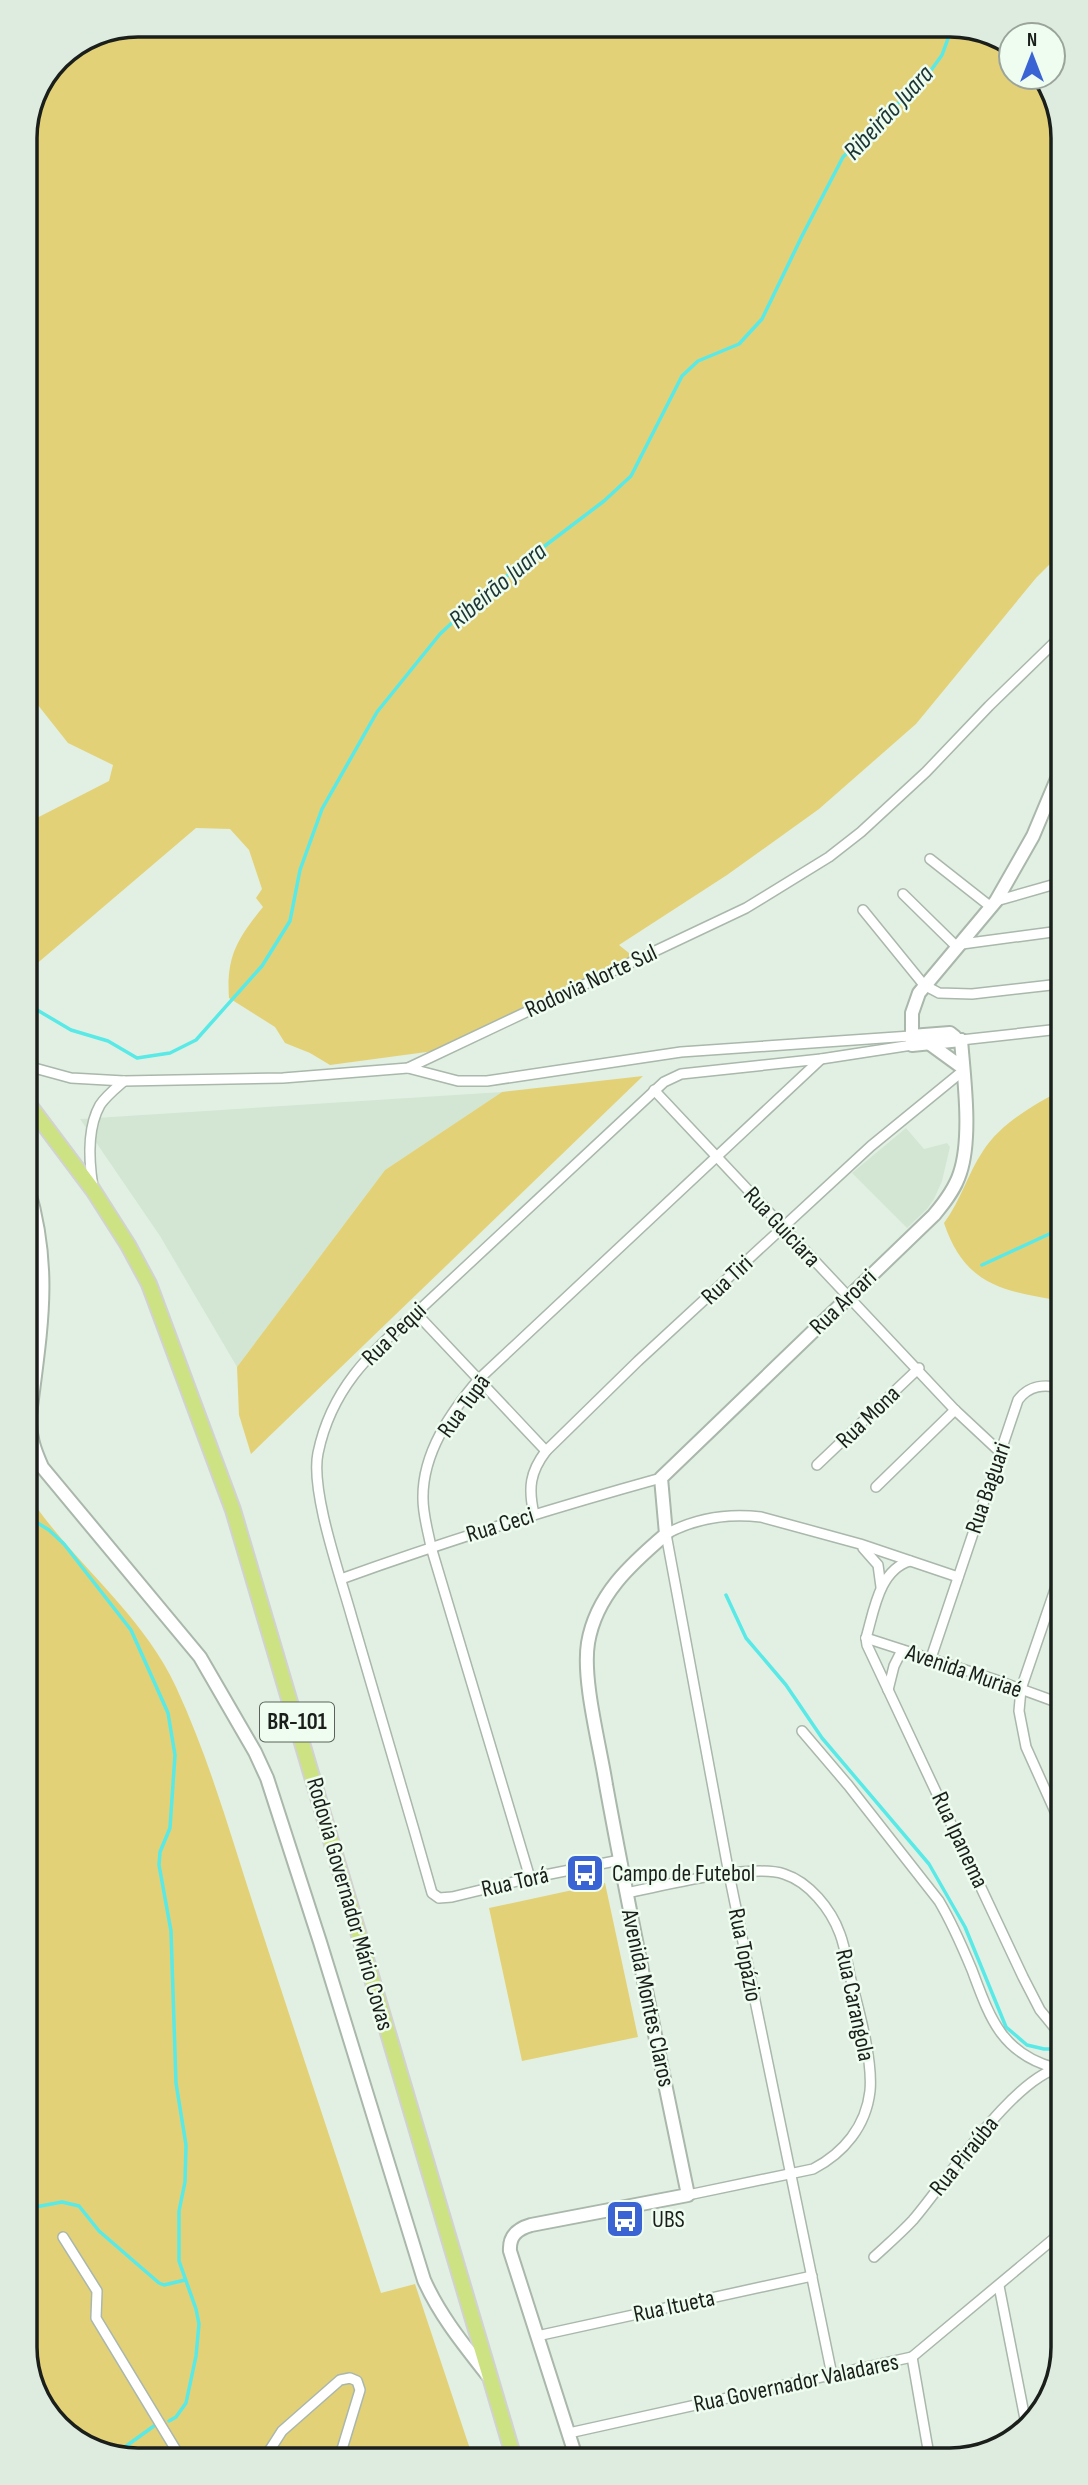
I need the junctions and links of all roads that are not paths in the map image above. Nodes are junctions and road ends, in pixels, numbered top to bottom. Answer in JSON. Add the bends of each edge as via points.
{"nodes":[{"id":1,"x":1051,"y":646,"type":"edge"},
{"id":2,"x":1051,"y":806,"type":"edge"},
{"id":3,"x":930,"y":859,"type":"dead end"},
{"id":4,"x":1051,"y":886,"type":"edge"},
{"id":5,"x":903,"y":894,"type":"dead end"},
{"id":6,"x":994,"y":904,"type":"junction"},
{"id":7,"x":863,"y":910,"type":"dead end"},
{"id":8,"x":1051,"y":932,"type":"edge"},
{"id":9,"x":960,"y":946,"type":"junction"},
{"id":10,"x":924,"y":985,"type":"junction"},
{"id":11,"x":1051,"y":985,"type":"edge"},
{"id":12,"x":1051,"y":1030,"type":"edge"},
{"id":13,"x":961,"y":1040,"type":"junction"},
{"id":14,"x":911,"y":1041,"type":"junction"},
{"id":15,"x":929,"y":1044,"type":"junction"},
{"id":16,"x":821,"y":1059,"type":"junction"},
{"id":17,"x":408,"y":1068,"type":"junction"},
{"id":18,"x":37,"y":1069,"type":"edge"},
{"id":19,"x":964,"y":1069,"type":"junction"},
{"id":20,"x":124,"y":1081,"type":"junction"},
{"id":21,"x":654,"y":1090,"type":"junction"},
{"id":22,"x":37,"y":1115,"type":"edge"},
{"id":23,"x":716,"y":1156,"type":"junction"},
{"id":24,"x":93,"y":1190,"type":"junction"},
{"id":25,"x":37,"y":1226,"type":"edge"},
{"id":26,"x":783,"y":1228,"type":"junction"},
{"id":27,"x":850,"y":1297,"type":"junction"},
{"id":28,"x":416,"y":1313,"type":"junction"},
{"id":29,"x":37,"y":1361,"type":"edge"},
{"id":30,"x":919,"y":1368,"type":"junction"},
{"id":31,"x":480,"y":1379,"type":"junction"},
{"id":32,"x":1051,"y":1386,"type":"edge"},
{"id":33,"x":955,"y":1410,"type":"junction"},
{"id":34,"x":546,"y":1451,"type":"junction"},
{"id":35,"x":1000,"y":1452,"type":"junction"},
{"id":36,"x":37,"y":1456,"type":"edge"},
{"id":37,"x":817,"y":1465,"type":"dead end"},
{"id":38,"x":661,"y":1478,"type":"junction"},
{"id":39,"x":876,"y":1487,"type":"dead end"},
{"id":40,"x":534,"y":1514,"type":"junction"},
{"id":41,"x":666,"y":1534,"type":"junction"},
{"id":42,"x":860,"y":1544,"type":"junction"},
{"id":43,"x":431,"y":1546,"type":"junction"},
{"id":44,"x":910,"y":1561,"type":"junction"},
{"id":45,"x":958,"y":1577,"type":"junction"},
{"id":46,"x":341,"y":1579,"type":"junction"},
{"id":47,"x":881,"y":1588,"type":"junction"},
{"id":48,"x":1051,"y":1601,"type":"edge"},
{"id":49,"x":866,"y":1638,"type":"junction"},
{"id":50,"x":902,"y":1650,"type":"junction"},
{"id":51,"x":930,"y":1658,"type":"junction"},
{"id":52,"x":888,"y":1689,"type":"junction"},
{"id":53,"x":1021,"y":1689,"type":"junction"},
{"id":54,"x":1051,"y":1700,"type":"edge"},
{"id":55,"x":802,"y":1731,"type":"dead end"},
{"id":56,"x":1051,"y":1797,"type":"edge"},
{"id":57,"x":620,"y":1860,"type":"junction"},
{"id":58,"x":729,"y":1874,"type":"junction"},
{"id":59,"x":530,"y":1878,"type":"junction"},
{"id":60,"x":626,"y":1893,"type":"junction"},
{"id":61,"x":452,"y":1897,"type":"joint"},
{"id":62,"x":1051,"y":2023,"type":"edge"},
{"id":63,"x":1051,"y":2065,"type":"edge"},
{"id":64,"x":1051,"y":2072,"type":"edge"},
{"id":65,"x":790,"y":2175,"type":"junction"},
{"id":66,"x":688,"y":2195,"type":"junction"},
{"id":67,"x":63,"y":2237,"type":"dead end"},
{"id":68,"x":1051,"y":2241,"type":"edge"},
{"id":69,"x":874,"y":2257,"type":"dead end"},
{"id":70,"x":812,"y":2276,"type":"junction"},
{"id":71,"x":999,"y":2286,"type":"junction"},
{"id":72,"x":537,"y":2336,"type":"junction"},
{"id":73,"x":912,"y":2357,"type":"junction"},
{"id":74,"x":832,"y":2375,"type":"junction"},
{"id":75,"x":489,"y":2377,"type":"junction"},
{"id":76,"x":1024,"y":2416,"type":"edge"},
{"id":77,"x":569,"y":2433,"type":"junction"},
{"id":78,"x":175,"y":2448,"type":"edge"},
{"id":79,"x":271,"y":2448,"type":"edge"},
{"id":80,"x":342,"y":2448,"type":"edge"},
{"id":81,"x":511,"y":2448,"type":"edge"},
{"id":82,"x":573,"y":2448,"type":"edge"},
{"id":83,"x":925,"y":2448,"type":"edge"}],
"edges":[{"from":1,"to":17,"type":"street","name":"Rodovia Norte Sul","via":[[926,772],[829,857],[746,908]]},
{"from":2,"to":6,"type":"street"},
{"from":3,"to":6,"type":"street"},
{"from":4,"to":6,"type":"street"},
{"from":5,"to":9,"type":"street"},
{"from":6,"to":9,"type":"street"},
{"from":7,"to":10,"type":"street"},
{"from":8,"to":9,"type":"street"},
{"from":9,"to":10,"type":"street"},
{"from":10,"to":11,"type":"street","via":[[957,995]]},
{"from":10,"to":14,"type":"street","via":[[915,1002]]},
{"from":12,"to":13,"type":"street"},
{"from":13,"to":14,"type":"street","via":[[950,1033]]},
{"from":13,"to":15,"type":"street"},
{"from":13,"to":19,"type":"street","name":"Rua Aroari"},
{"from":14,"to":15,"type":"street"},
{"from":14,"to":16,"type":"street","name":"Rua Pequi"},
{"from":14,"to":17,"type":"street","via":[[681,1052],[487,1081],[458,1081]]},
{"from":15,"to":19,"type":"street"},
{"from":16,"to":21,"type":"street","name":"Rua Pequi","via":[[681,1074]]},
{"from":16,"to":23,"type":"street","name":"Rua Tupã"},
{"from":17,"to":20,"type":"street","name":"Rodovia Norte Sul","via":[[283,1078]]},
{"from":18,"to":20,"type":"street","name":"Rodovia Norte Sul","via":[[71,1078]]},
{"from":19,"to":26,"type":"street","name":"Rua Tiri","via":[[871,1146]]},
{"from":19,"to":27,"type":"street","name":"Rua Aroari","via":[[964,1155],[954,1187],[934,1215]]},
{"from":20,"to":24,"type":"street","via":[[98,1111],[90,1152]]},
{"from":21,"to":23,"type":"street","name":"Rua Guiciara"},
{"from":21,"to":28,"type":"street","name":"Rua Pequi"},
{"from":22,"to":24,"type":"main road","name":"Rodovia Governador Mário Covas","number":"BR-101"},
{"from":23,"to":26,"type":"street","name":"Rua Guiciara"},
{"from":23,"to":31,"type":"street","name":"Rua Tupã"},
{"from":24,"to":75,"type":"main road","name":"Rodovia Governador Mário Covas","number":"BR-101","via":[[149,1284],[233,1510]]},
{"from":25,"to":29,"type":"street","via":[[44,1274]]},
{"from":26,"to":27,"type":"street","name":"Rua Guiciara"},
{"from":26,"to":34,"type":"street","name":"Rua Tiri"},
{"from":27,"to":30,"type":"street","name":"Rua Guiciara"},
{"from":27,"to":38,"type":"street","name":"Rua Aroari"},
{"from":28,"to":31,"type":"street"},
{"from":28,"to":46,"type":"street","name":"Rua Pequi","via":[[378,1345],[352,1376],[322,1436],[317,1484]]},
{"from":30,"to":33,"type":"street","name":"Rua Guiciara"},
{"from":30,"to":37,"type":"street","name":"Rua Mona"},
{"from":31,"to":34,"type":"street"},
{"from":31,"to":43,"type":"street","name":"Rua Tupã","via":[[449,1419],[427,1466],[423,1499]]},
{"from":32,"to":35,"type":"street","name":"Rua Baguari","via":[[1034,1387],[1018,1400]]},
{"from":33,"to":35,"type":"street","name":"Rua Guiciara"},
{"from":33,"to":39,"type":"street"},
{"from":34,"to":40,"type":"street","name":"Rua Tiri","via":[[531,1480]]},
{"from":35,"to":45,"type":"street","name":"Rua Baguari"},
{"from":36,"to":75,"type":"street","via":[[200,1657],[256,1752],[424,2280],[448,2325]]},
{"from":38,"to":40,"type":"street","name":"Rua Ceci"},
{"from":38,"to":41,"type":"street"},
{"from":40,"to":43,"type":"street","name":"Rua Ceci"},
{"from":41,"to":42,"type":"street","name":"Avenida Montes Claros","via":[[700,1520],[744,1515]]},
{"from":41,"to":57,"type":"street","name":"Avenida Montes Claros","via":[[614,1583],[588,1643],[588,1683]]},
{"from":41,"to":58,"type":"street","name":"Rua Topázio"},
{"from":42,"to":44,"type":"street","name":"Avenida Montes Claros"},
{"from":42,"to":47,"type":"street","via":[[878,1564]]},
{"from":43,"to":46,"type":"street","name":"Rua Ceci"},
{"from":43,"to":59,"type":"street","name":"Rua Tupã"},
{"from":44,"to":45,"type":"street"},
{"from":44,"to":47,"type":"street","via":[[897,1566]]},
{"from":45,"to":51,"type":"street","name":"Rua Baguari"},
{"from":46,"to":61,"type":"street","name":"Rua Pequi","via":[[432,1893],[439,1898]]},
{"from":47,"to":49,"type":"street"},
{"from":48,"to":53,"type":"street"},
{"from":49,"to":50,"type":"street","name":"Avenida Muriaé"},
{"from":49,"to":52,"type":"street","name":"Rua Ipanema"},
{"from":50,"to":51,"type":"street","name":"Avenida Muriaé"},
{"from":50,"to":52,"type":"street"},
{"from":51,"to":53,"type":"street","name":"Avenida Muriaé"},
{"from":52,"to":62,"type":"street","name":"Rua Ipanema","via":[[1023,1977]]},
{"from":53,"to":54,"type":"street","name":"Avenida Muriaé"},
{"from":53,"to":56,"type":"street","via":[[1019,1710],[1026,1747]]},
{"from":55,"to":63,"type":"street","via":[[939,1901],[1001,2035],[1024,2055]]},
{"from":57,"to":59,"type":"street","name":"Rua Torá"},
{"from":57,"to":60,"type":"street","name":"Avenida Montes Claros"},
{"from":58,"to":60,"type":"street","name":"Rua Carangola"},
{"from":58,"to":65,"type":"street","name":"Rua Topázio"},
{"from":58,"to":65,"type":"street","name":"Rua Carangola","via":[[758,1870],[784,1874],[815,1894],[840,1934],[863,2035],[870,2091],[857,2129],[830,2161]]},
{"from":59,"to":61,"type":"street","name":"Rua Torá"},
{"from":60,"to":66,"type":"street","name":"Avenida Montes Claros"},
{"from":64,"to":69,"type":"street","name":"Rua Piraúba","via":[[1031,2082],[994,2118],[913,2220]]},
{"from":65,"to":66,"type":"street","name":"Rua Carangola"},
{"from":65,"to":70,"type":"street","name":"Rua Topázio"},
{"from":66,"to":72,"type":"street","via":[[531,2225],[517,2232],[510,2240],[510,2251]]},
{"from":67,"to":78,"type":"street","via":[[97,2291],[96,2318]]},
{"from":68,"to":71,"type":"street","name":"Rua Governador Valadares"},
{"from":70,"to":72,"type":"street","name":"Rua Itueta"},
{"from":70,"to":74,"type":"street","name":"Rua Topázio"},
{"from":71,"to":73,"type":"street","name":"Rua Governador Valadares"},
{"from":71,"to":76,"type":"street"},
{"from":72,"to":77,"type":"street"},
{"from":73,"to":74,"type":"street","name":"Rua Governador Valadares"},
{"from":73,"to":83,"type":"street"},
{"from":74,"to":77,"type":"street","name":"Rua Governador Valadares"},
{"from":75,"to":81,"type":"main road","name":"Rodovia Governador Mário Covas","number":"BR-101"},
{"from":77,"to":82,"type":"street"},
{"from":79,"to":80,"type":"street","via":[[282,2431],[340,2380],[351,2378],[360,2390]]}]}
